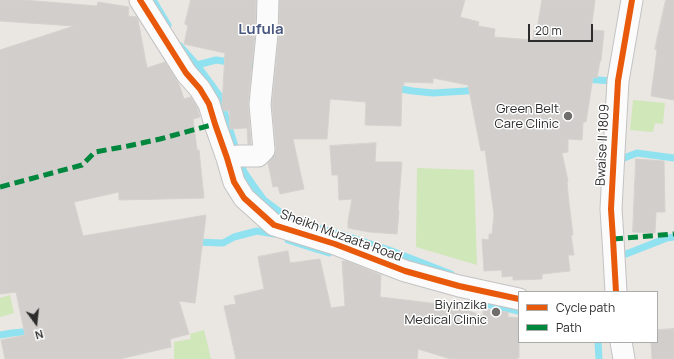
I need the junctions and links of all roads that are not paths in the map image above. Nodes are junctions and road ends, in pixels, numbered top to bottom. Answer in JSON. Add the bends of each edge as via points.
{"nodes":[{"id":1,"x":140,"y":0,"type":"edge"},
{"id":2,"x":268,"y":0,"type":"edge"},
{"id":3,"x":632,"y":0,"type":"edge"},
{"id":4,"x":227,"y":158,"type":"junction"},
{"id":5,"x":616,"y":291,"type":"edge"},
{"id":6,"x":518,"y":299,"type":"edge"},
{"id":7,"x":621,"y":343,"type":"edge"},
{"id":8,"x":624,"y":359,"type":"edge"}],
"edges":[{"from":1,"to":4,"type":"street","name":"Sheikh Muzaata Road","via":[[186,73],[209,104]]},
{"from":2,"to":4,"type":"street","via":[[260,104],[264,150],[258,156]]},
{"from":3,"to":5,"type":"street","name":"Bwaise II 1809","via":[[618,81],[614,152],[611,208]]},
{"from":4,"to":6,"type":"street","name":"Sheikh Muzaata Road","via":[[234,182],[244,198],[274,225],[335,244],[405,271]]},
{"from":7,"to":8,"type":"street"}]}
